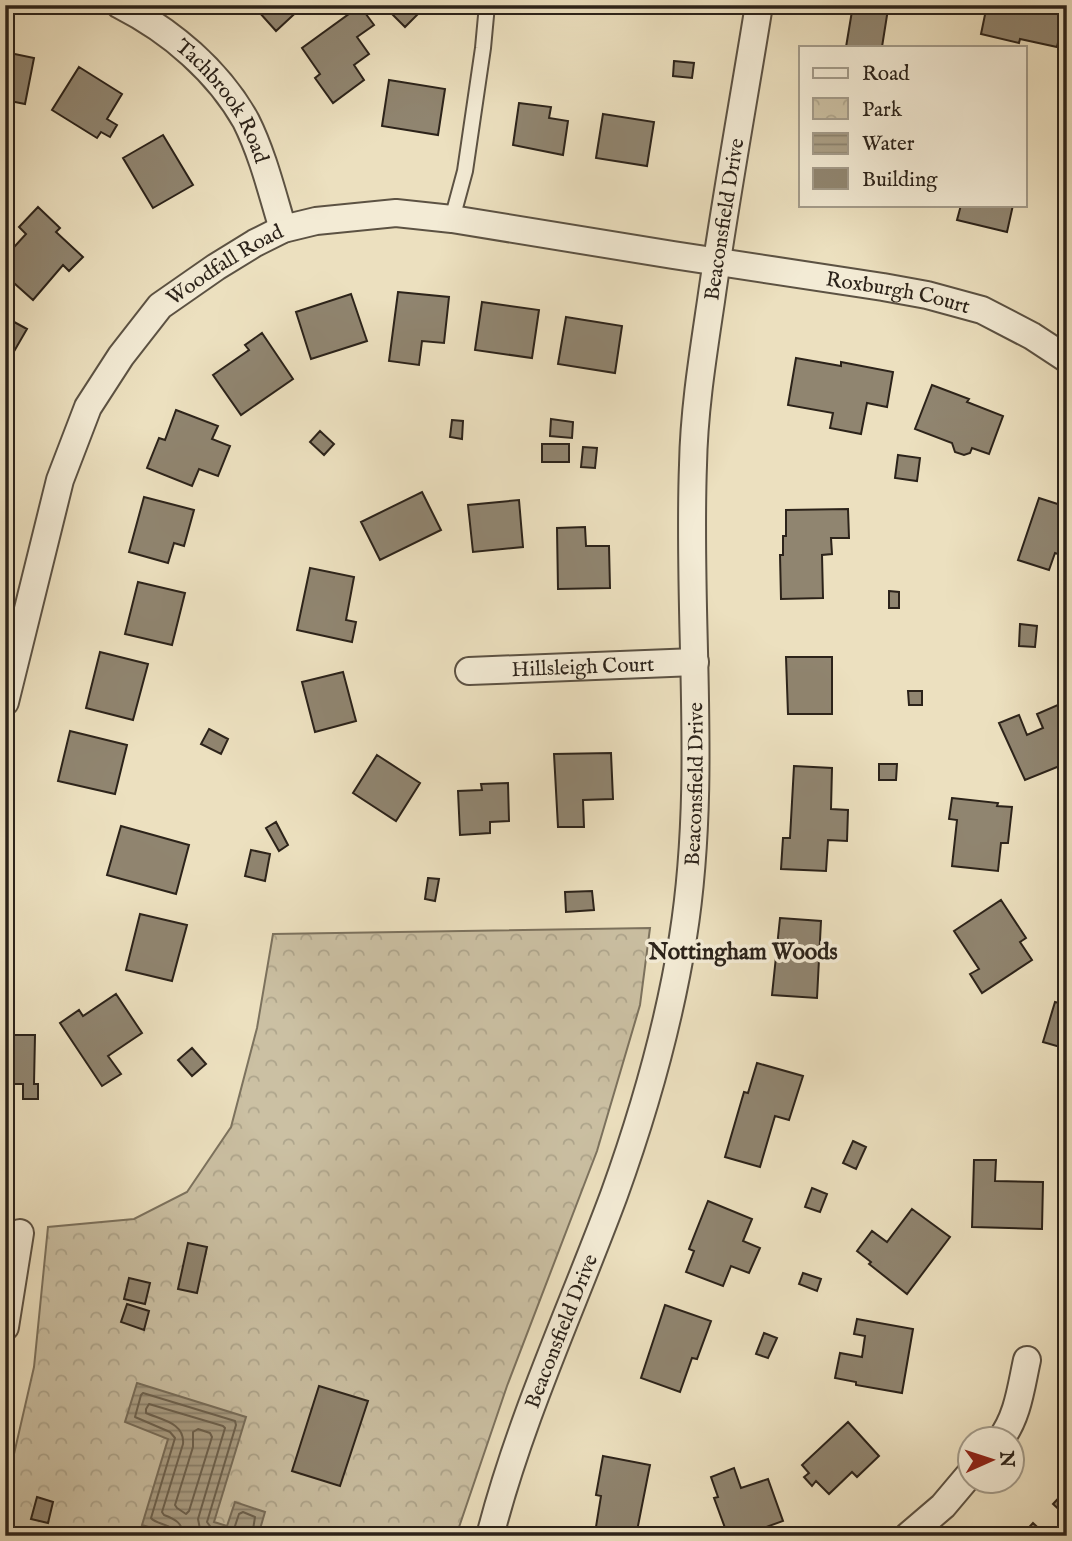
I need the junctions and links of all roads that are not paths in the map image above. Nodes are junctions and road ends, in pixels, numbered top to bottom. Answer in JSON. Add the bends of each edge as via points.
{"nodes":[{"id":1,"x":120,"y":5,"type":"edge"},
{"id":2,"x":488,"y":5,"type":"edge"},
{"id":3,"x":759,"y":5,"type":"edge"},
{"id":4,"x":452,"y":219,"type":"junction"},
{"id":5,"x":283,"y":229,"type":"junction"},
{"id":6,"x":717,"y":262,"type":"junction"},
{"id":7,"x":1067,"y":359,"type":"edge"},
{"id":8,"x":695,"y":662,"type":"junction"},
{"id":9,"x":469,"y":671,"type":"dead end"},
{"id":10,"x":5,"y":702,"type":"edge"},
{"id":11,"x":20,"y":1233,"type":"dead end"},
{"id":12,"x":5,"y":1327,"type":"edge"},
{"id":13,"x":1027,"y":1360,"type":"dead end"},
{"id":14,"x":1008,"y":1426,"type":"edge"},
{"id":15,"x":956,"y":1491,"type":"edge"},
{"id":16,"x":490,"y":1536,"type":"edge"},
{"id":17,"x":908,"y":1536,"type":"edge"}],
"edges":[{"from":1,"to":5,"type":"street","name":"Tachbrook Road","via":[[177,41],[223,88],[260,155]]},
{"from":2,"to":4,"type":"lane","via":[[465,171]]},
{"from":3,"to":6,"type":"street","name":"Beaconsfield Drive"},
{"from":4,"to":5,"type":"street","name":"Woodfall Road","via":[[396,213]]},
{"from":4,"to":6,"type":"street","name":"Woodfall Road"},
{"from":5,"to":10,"type":"street","name":"Woodfall Road","via":[[254,243],[160,306],[88,407],[60,480]]},
{"from":6,"to":7,"type":"street","name":"Roxburgh Court","via":[[927,295],[982,310]]},
{"from":6,"to":8,"type":"street","name":"Beaconsfield Drive","via":[[693,460]]},
{"from":8,"to":9,"type":"street","name":"Hillsleigh Court"},
{"from":8,"to":16,"type":"street","name":"Beaconsfield Drive","via":[[695,830],[672,994],[632,1141],[534,1401]]},
{"from":11,"to":12,"type":"street"},
{"from":13,"to":14,"type":"street"},
{"from":15,"to":17,"type":"street"}]}
